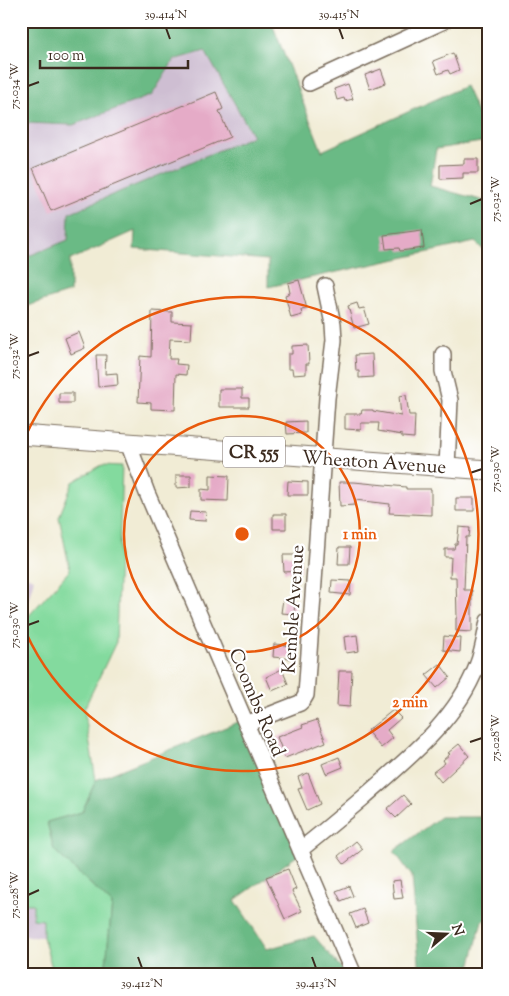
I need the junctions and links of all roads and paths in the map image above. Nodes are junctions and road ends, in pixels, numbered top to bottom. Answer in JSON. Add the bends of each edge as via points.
{"nodes":[{"id":1,"x":444,"y":21,"type":"edge"},
{"id":2,"x":309,"y":83,"type":"dead end"},
{"id":3,"x":325,"y":286,"type":"dead end"},
{"id":4,"x":443,"y":354,"type":"dead end"},
{"id":5,"x":21,"y":435,"type":"edge"},
{"id":6,"x":128,"y":443,"type":"junction"},
{"id":7,"x":324,"y":458,"type":"junction"},
{"id":8,"x":447,"y":467,"type":"junction"},
{"id":9,"x":488,"y":470,"type":"edge"},
{"id":10,"x":488,"y":622,"type":"edge"},
{"id":11,"x":246,"y":724,"type":"junction"},
{"id":12,"x":300,"y":850,"type":"junction"},
{"id":13,"x":354,"y":975,"type":"edge"}],
"edges":[{"from":1,"to":2,"type":"street"},
{"from":3,"to":7,"type":"street","name":"Kemble Avenue","via":[[334,340]]},
{"from":4,"to":8,"type":"street","via":[[443,371],[450,400]]},
{"from":5,"to":6,"type":"main road","name":"Wheaton Avenue","number":"CR 555"},
{"from":6,"to":7,"type":"main road","name":"Wheaton Avenue","number":"CR 555"},
{"from":6,"to":11,"type":"street","name":"Coombs Road"},
{"from":7,"to":8,"type":"main road","name":"Wheaton Avenue","number":"CR 555"},
{"from":7,"to":11,"type":"street","name":"Kemble Avenue","via":[[306,695],[300,703]]},
{"from":8,"to":9,"type":"main road","name":"Wheaton Avenue","number":"CR 555"},
{"from":10,"to":12,"type":"street","via":[[477,666],[452,710],[383,781]]},
{"from":11,"to":12,"type":"street","name":"Coombs Road"},
{"from":12,"to":13,"type":"street","name":"Coombs Road"}]}
